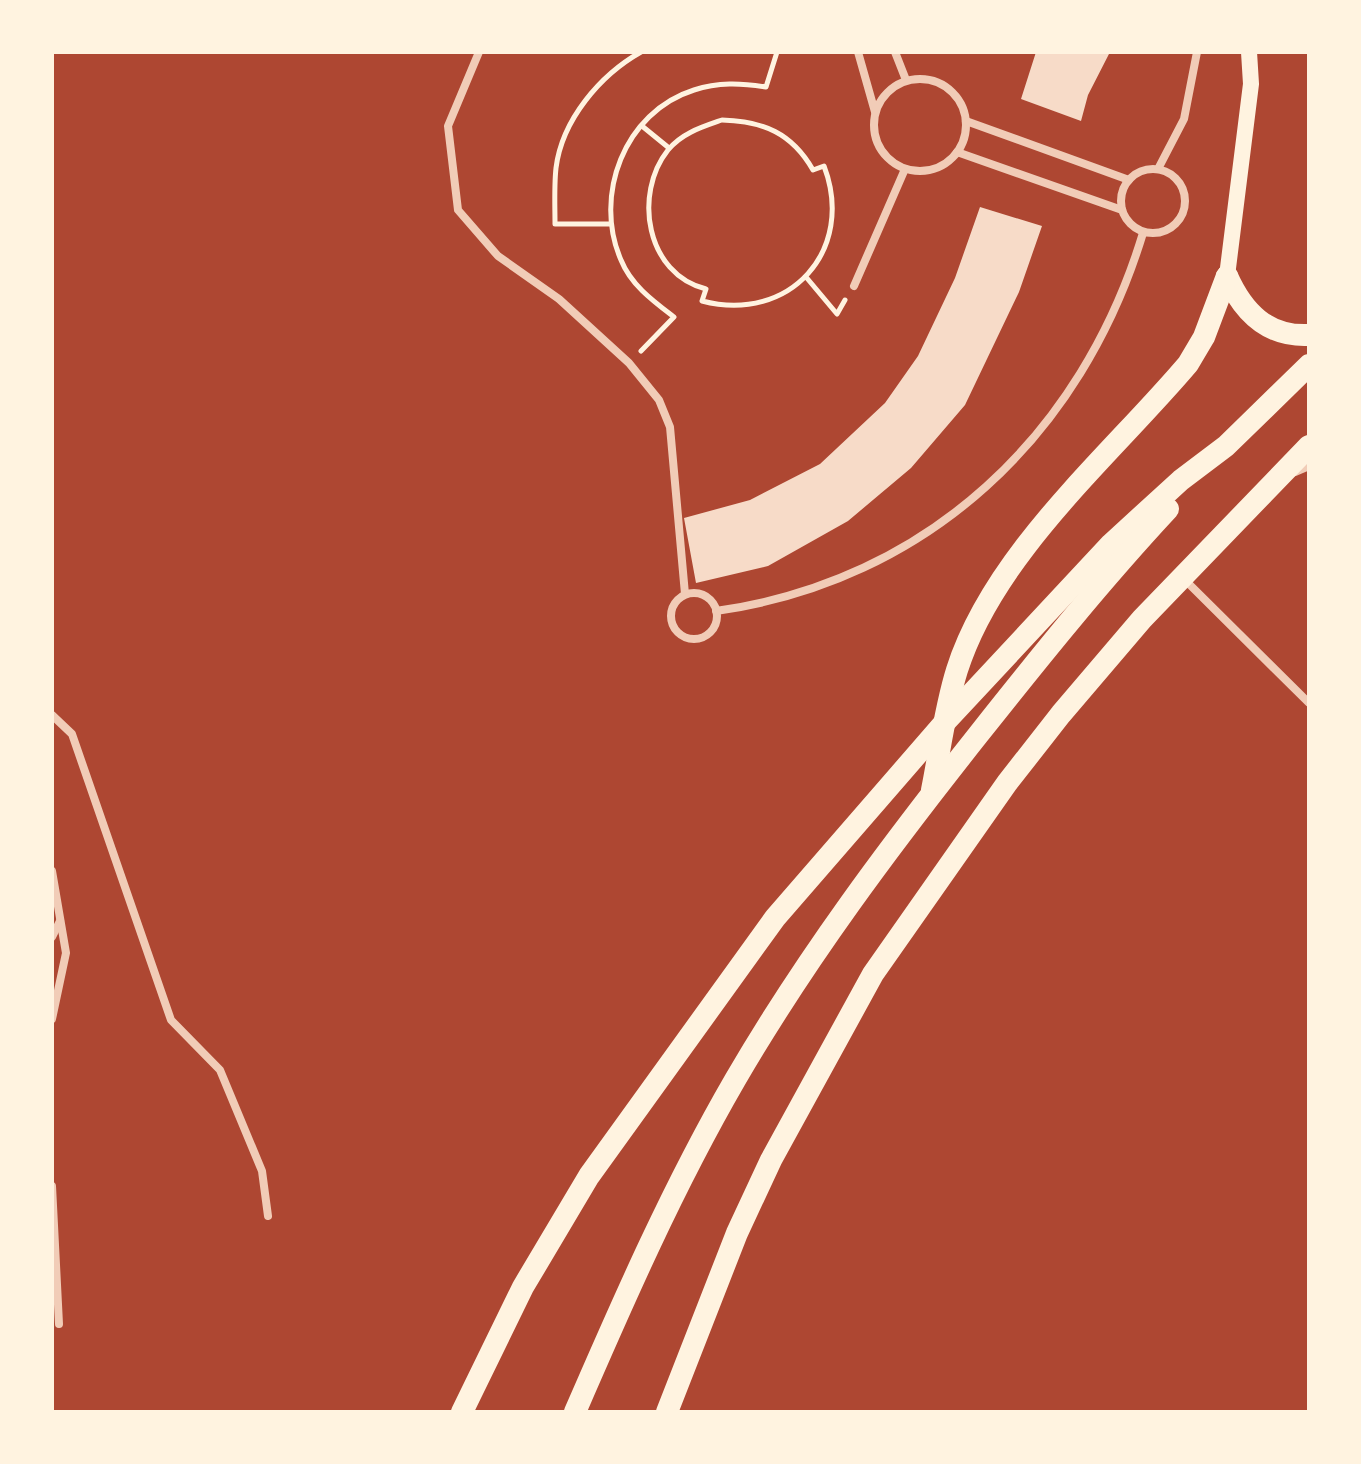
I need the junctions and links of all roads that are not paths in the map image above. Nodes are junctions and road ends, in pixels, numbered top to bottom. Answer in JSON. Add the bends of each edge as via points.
{"nodes":[{"id":1,"x":479,"y":52,"type":"edge"},
{"id":2,"x":858,"y":52,"type":"edge"},
{"id":3,"x":895,"y":52,"type":"edge"},
{"id":4,"x":1197,"y":52,"type":"edge"},
{"id":5,"x":1249,"y":52,"type":"edge"},
{"id":6,"x":906,"y":80,"type":"junction"},
{"id":7,"x":875,"y":112,"type":"junction"},
{"id":8,"x":966,"y":121,"type":"junction"},
{"id":9,"x":957,"y":152,"type":"junction"},
{"id":10,"x":905,"y":169,"type":"junction"},
{"id":11,"x":1158,"y":169,"type":"junction"},
{"id":12,"x":1129,"y":180,"type":"junction"},
{"id":13,"x":1122,"y":210,"type":"junction"},
{"id":14,"x":1143,"y":233,"type":"junction"},
{"id":15,"x":1227,"y":276,"type":"junction"},
{"id":16,"x":854,"y":286,"type":"road end"},
{"id":17,"x":1309,"y":335,"type":"edge"},
{"id":18,"x":1309,"y":365,"type":"edge"},
{"id":19,"x":1226,"y":446,"type":"junction"},
{"id":20,"x":1309,"y":446,"type":"edge"},
{"id":21,"x":1309,"y":466,"type":"edge"},
{"id":22,"x":1272,"y":483,"type":"junction"},
{"id":23,"x":1182,"y":576,"type":"junction"},
{"id":24,"x":685,"y":594,"type":"junction"},
{"id":25,"x":716,"y":611,"type":"junction"},
{"id":26,"x":1309,"y":703,"type":"edge"},
{"id":27,"x":52,"y":715,"type":"edge"},
{"id":28,"x":946,"y":721,"type":"junction"},
{"id":29,"x":931,"y":795,"type":"junction"},
{"id":30,"x":52,"y":871,"type":"edge"},
{"id":31,"x":60,"y":920,"type":"junction"},
{"id":32,"x":52,"y":937,"type":"edge"},
{"id":33,"x":52,"y":1019,"type":"edge"},
{"id":34,"x":52,"y":1186,"type":"edge"},
{"id":35,"x":268,"y":1216,"type":"dead end"},
{"id":36,"x":59,"y":1324,"type":"dead end"},
{"id":37,"x":462,"y":1412,"type":"edge"},
{"id":38,"x":575,"y":1412,"type":"edge"},
{"id":39,"x":667,"y":1412,"type":"edge"}],
"edges":[{"from":1,"to":24,"type":"street","via":[[448,126],[458,210],[498,256],[559,299],[629,363],[659,400],[670,427]]},
{"from":2,"to":7,"type":"street"},
{"from":3,"to":6,"type":"street"},
{"from":4,"to":11,"type":"street","via":[[1184,119]]},
{"from":5,"to":15,"type":"main road","via":[[1251,84]]},
{"from":6,"to":7,"type":"street","via":[[881,98]]},
{"from":6,"to":8,"type":"street","via":[[919,78],[946,87],[963,108]]},
{"from":7,"to":10,"type":"street","via":[[876,140],[883,153]]},
{"from":8,"to":9,"type":"street"},
{"from":8,"to":12,"type":"street"},
{"from":9,"to":10,"type":"street","via":[[934,169]]},
{"from":9,"to":13,"type":"street"},
{"from":10,"to":16,"type":"street"},
{"from":11,"to":12,"type":"street"},
{"from":11,"to":14,"type":"street","via":[[1182,187],[1185,208],[1174,227]]},
{"from":12,"to":13,"type":"street","via":[[1120,200]]},
{"from":13,"to":14,"type":"street"},
{"from":14,"to":25,"type":"street","via":[[1130,276],[1077,382],[993,480],[952,515],[866,570],[759,605]]},
{"from":15,"to":17,"type":"highway","via":[[1238,302],[1253,318],[1276,331]]},
{"from":15,"to":28,"type":"highway","via":[[1188,364],[1052,515],[999,586],[957,669]]},
{"from":18,"to":19,"type":"highway"},
{"from":19,"to":28,"type":"highway","via":[[1111,544]]},
{"from":19,"to":29,"type":"highway","via":[[1102,585]]},
{"from":20,"to":22,"type":"highway"},
{"from":21,"to":22,"type":"street"},
{"from":22,"to":23,"type":"highway"},
{"from":23,"to":26,"type":"street"},
{"from":23,"to":39,"type":"highway","via":[[1007,783],[873,974],[771,1160]]},
{"from":24,"to":25,"type":"street","via":[[708,598]]},
{"from":24,"to":25,"type":"street","via":[[671,610],[672,625],[682,636],[697,639],[710,632]]},
{"from":27,"to":35,"type":"street","via":[[72,734],[171,1020],[220,1070],[262,1171]]},
{"from":28,"to":29,"type":"highway"},
{"from":28,"to":37,"type":"highway","via":[[775,918],[681,1044],[582,1188],[523,1287]]},
{"from":29,"to":38,"type":"highway","via":[[816,949],[736,1079],[633,1277]]},
{"from":30,"to":31,"type":"street"},
{"from":31,"to":32,"type":"street"},
{"from":31,"to":33,"type":"street","via":[[66,953]]},
{"from":34,"to":36,"type":"street"}]}
